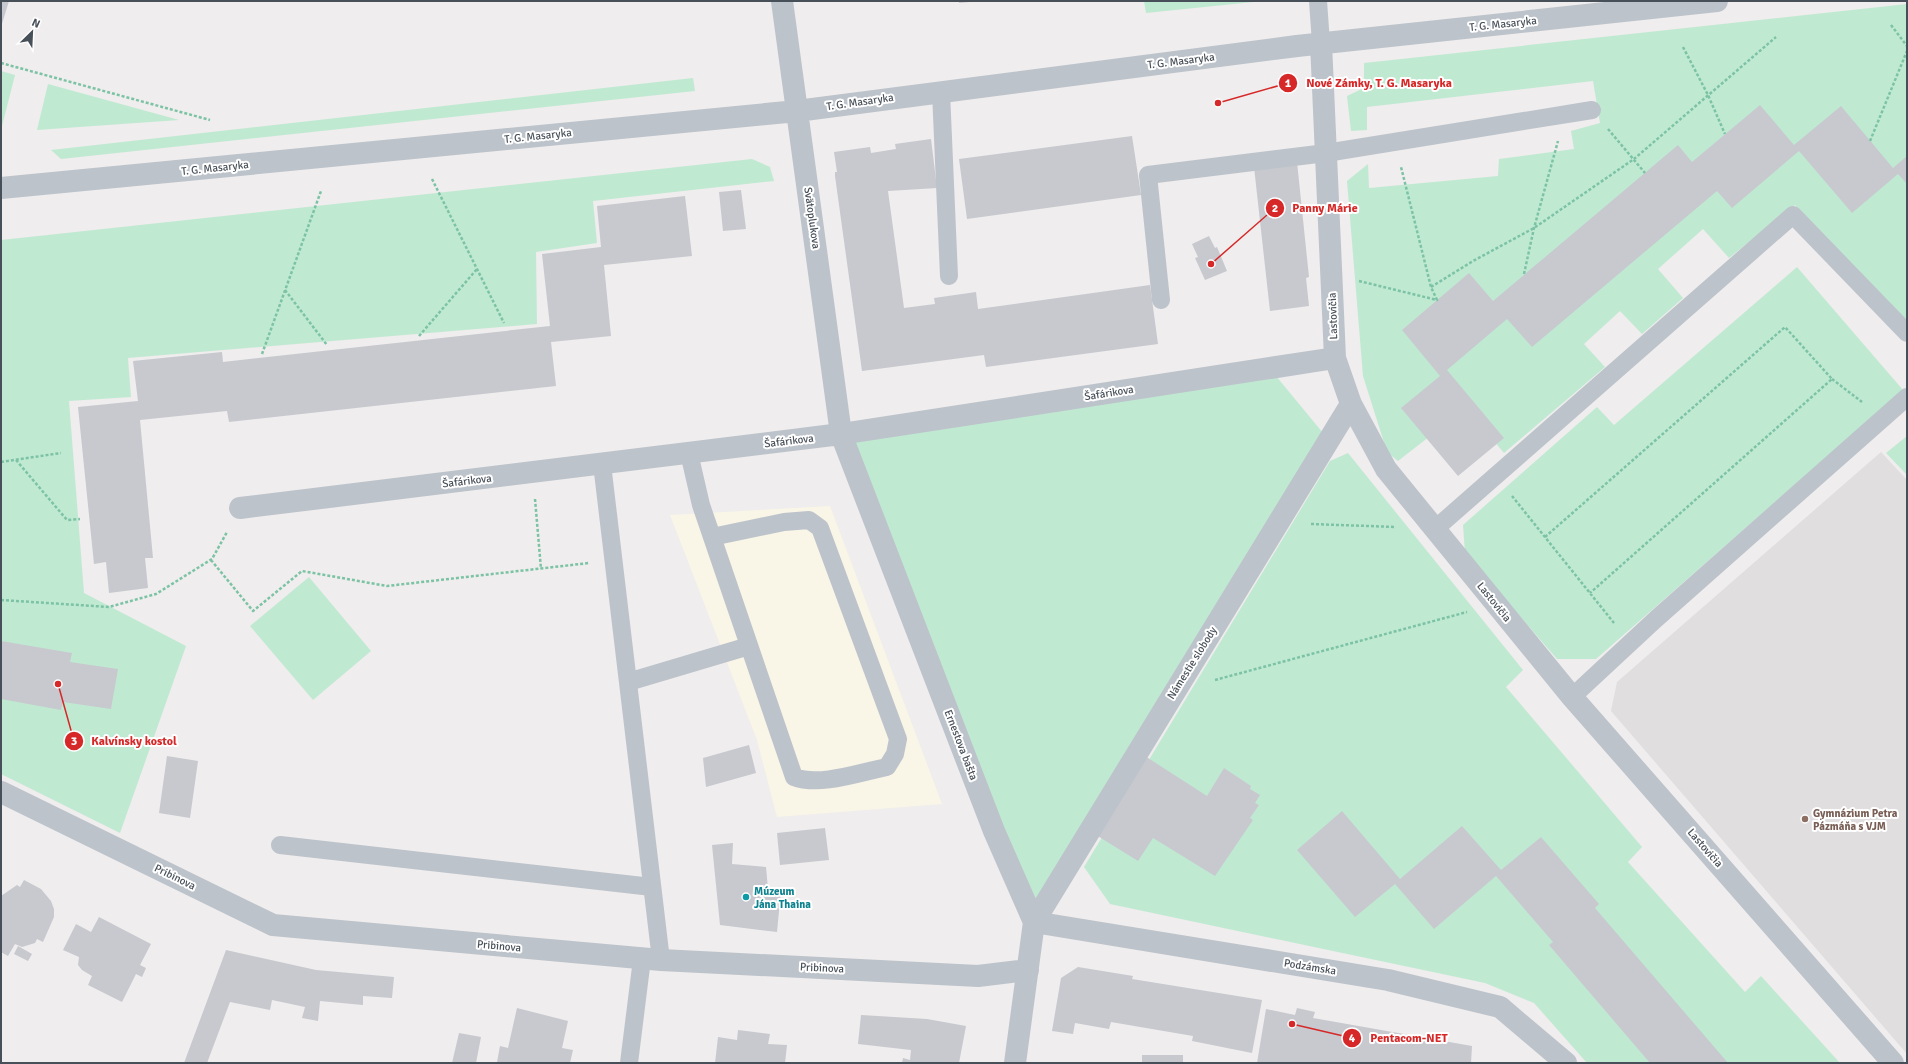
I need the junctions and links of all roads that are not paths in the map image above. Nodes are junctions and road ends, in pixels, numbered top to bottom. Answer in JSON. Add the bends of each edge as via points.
{"nodes":[{"id":1,"x":782,"y":1,"type":"edge"},
{"id":2,"x":1318,"y":1,"type":"edge"},
{"id":3,"x":1717,"y":1,"type":"edge"},
{"id":4,"x":1321,"y":43,"type":"junction"},
{"id":5,"x":941,"y":92,"type":"junction"},
{"id":6,"x":1592,"y":110,"type":"road end"},
{"id":7,"x":797,"y":111,"type":"junction"},
{"id":8,"x":1326,"y":153,"type":"junction"},
{"id":9,"x":1,"y":188,"type":"edge"},
{"id":10,"x":949,"y":276,"type":"dead end"},
{"id":11,"x":1162,"y":300,"type":"dead end"},
{"id":12,"x":1907,"y":333,"type":"edge"},
{"id":13,"x":1335,"y":358,"type":"junction"},
{"id":14,"x":1907,"y":397,"type":"edge"},
{"id":15,"x":1351,"y":404,"type":"junction"},
{"id":16,"x":841,"y":434,"type":"junction"},
{"id":17,"x":689,"y":453,"type":"junction"},
{"id":18,"x":602,"y":464,"type":"junction"},
{"id":19,"x":240,"y":508,"type":"dead end"},
{"id":20,"x":1435,"y":529,"type":"junction"},
{"id":21,"x":712,"y":538,"type":"junction"},
{"id":22,"x":749,"y":646,"type":"junction"},
{"id":23,"x":628,"y":682,"type":"junction"},
{"id":24,"x":1572,"y":697,"type":"junction"},
{"id":25,"x":1,"y":792,"type":"edge"},
{"id":26,"x":280,"y":845,"type":"dead end"},
{"id":27,"x":652,"y":887,"type":"junction"},
{"id":28,"x":1034,"y":922,"type":"junction"},
{"id":29,"x":651,"y":960,"type":"junction"},
{"id":30,"x":1028,"y":970,"type":"junction"},
{"id":31,"x":629,"y":1063,"type":"edge"},
{"id":32,"x":1015,"y":1063,"type":"edge"},
{"id":33,"x":1566,"y":1063,"type":"edge"},
{"id":34,"x":1893,"y":1063,"type":"edge"}],
"edges":[{"from":1,"to":7,"type":"street","name":"Svätoplukova"},
{"from":2,"to":4,"type":"lane"},
{"from":3,"to":4,"type":"street","name":"T. G. Masaryka"},
{"from":4,"to":5,"type":"street","name":"T. G. Masaryka"},
{"from":4,"to":8,"type":"street","name":"Lastovičia"},
{"from":5,"to":7,"type":"street","name":"T. G. Masaryka"},
{"from":5,"to":10,"type":"lane"},
{"from":6,"to":8,"type":"lane"},
{"from":7,"to":9,"type":"street","name":"T. G. Masaryka"},
{"from":7,"to":16,"type":"street","name":"Svätoplukova"},
{"from":8,"to":11,"type":"lane","via":[[1148,175]]},
{"from":8,"to":13,"type":"street","name":"Lastovičia"},
{"from":12,"to":20,"type":"lane","via":[[1794,215]]},
{"from":13,"to":15,"type":"street","name":"Lastovičia"},
{"from":13,"to":16,"type":"street","name":"Šafárikova"},
{"from":14,"to":24,"type":"lane","via":[[1656,619]]},
{"from":15,"to":20,"type":"street","name":"Lastovičia","via":[[1386,469]]},
{"from":15,"to":28,"type":"street","name":"Námestie slobody"},
{"from":16,"to":17,"type":"street","name":"Šafárikova"},
{"from":16,"to":28,"type":"street","name":"Ernestova bašta","via":[[994,831]]},
{"from":17,"to":18,"type":"street","name":"Šafárikova"},
{"from":17,"to":21,"type":"lane"},
{"from":18,"to":19,"type":"street","name":"Šafárikova"},
{"from":18,"to":23,"type":"lane"},
{"from":20,"to":24,"type":"street","name":"Lastovičia"},
{"from":21,"to":22,"type":"lane"},
{"from":21,"to":22,"type":"lane","via":[[784,522],[809,520],[820,528],[898,740],[895,754],[887,766],[827,780],[803,780],[794,777]]},
{"from":22,"to":23,"type":"lane"},
{"from":23,"to":27,"type":"lane"},
{"from":24,"to":34,"type":"street","name":"Lastovičia"},
{"from":25,"to":29,"type":"street","name":"Pribinova","via":[[273,925]]},
{"from":26,"to":27,"type":"lane"},
{"from":27,"to":29,"type":"lane"},
{"from":28,"to":30,"type":"street"},
{"from":28,"to":33,"type":"street","name":"Podzámska","via":[[1388,980],[1500,1007]]},
{"from":29,"to":30,"type":"street","name":"Pribinova","via":[[978,976]]},
{"from":29,"to":31,"type":"lane"},
{"from":30,"to":32,"type":"street"}]}
